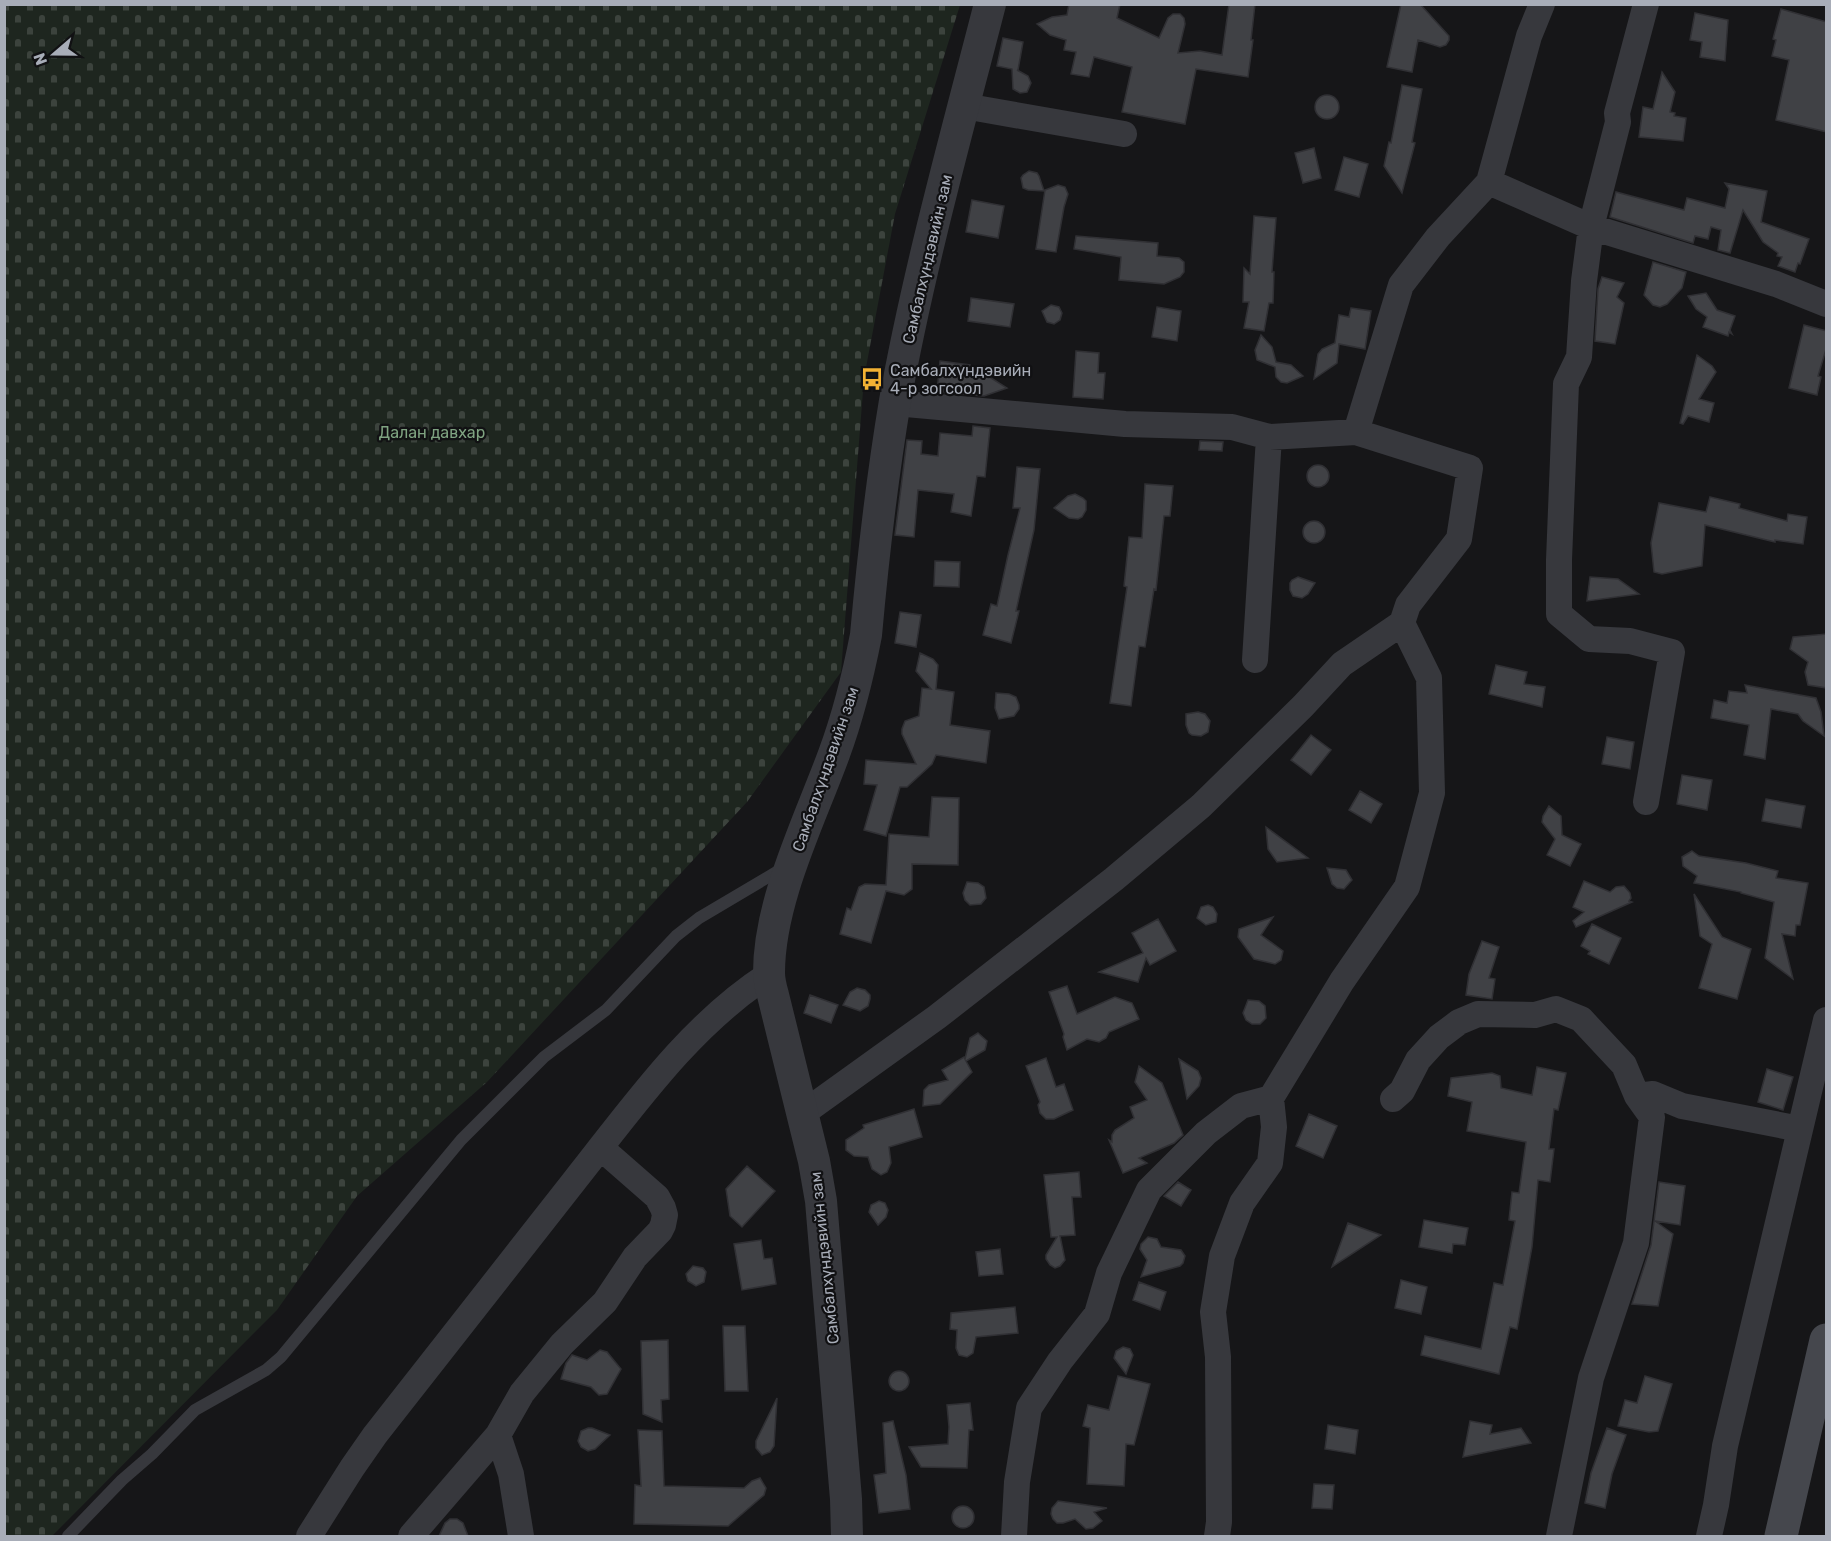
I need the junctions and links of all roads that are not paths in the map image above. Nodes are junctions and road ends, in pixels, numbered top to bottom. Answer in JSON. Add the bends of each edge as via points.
{"nodes":[{"id":1,"x":990,"y":4,"type":"edge"},
{"id":2,"x":1542,"y":4,"type":"edge"},
{"id":3,"x":1646,"y":4,"type":"edge"},
{"id":4,"x":964,"y":106,"type":"junction"},
{"id":5,"x":1124,"y":134,"type":"dead end"},
{"id":6,"x":1489,"y":182,"type":"junction"},
{"id":7,"x":1591,"y":227,"type":"junction"},
{"id":8,"x":1827,"y":304,"type":"edge"},
{"id":9,"x":895,"y":403,"type":"junction"},
{"id":10,"x":1356,"y":432,"type":"junction"},
{"id":11,"x":1269,"y":437,"type":"junction"},
{"id":12,"x":1402,"y":623,"type":"junction"},
{"id":13,"x":1256,"y":660,"type":"dead end"},
{"id":14,"x":1646,"y":802,"type":"dead end"},
{"id":15,"x":793,"y":863,"type":"junction"},
{"id":16,"x":768,"y":975,"type":"junction"},
{"id":17,"x":1827,"y":1020,"type":"edge"},
{"id":18,"x":1637,"y":1096,"type":"junction"},
{"id":19,"x":1271,"y":1098,"type":"junction"},
{"id":20,"x":1393,"y":1099,"type":"dead end"},
{"id":21,"x":802,"y":1114,"type":"junction"},
{"id":22,"x":1800,"y":1129,"type":"junction"},
{"id":23,"x":601,"y":1148,"type":"junction"},
{"id":24,"x":1827,"y":1340,"type":"edge"},
{"id":25,"x":498,"y":1435,"type":"junction"},
{"id":26,"x":68,"y":1536,"type":"edge"},
{"id":27,"x":309,"y":1536,"type":"edge"},
{"id":28,"x":411,"y":1536,"type":"edge"},
{"id":29,"x":521,"y":1536,"type":"edge"},
{"id":30,"x":847,"y":1536,"type":"edge"},
{"id":31,"x":1014,"y":1536,"type":"edge"},
{"id":32,"x":1217,"y":1536,"type":"edge"},
{"id":33,"x":1558,"y":1536,"type":"edge"},
{"id":34,"x":1709,"y":1536,"type":"edge"},
{"id":35,"x":1781,"y":1536,"type":"edge"}],
"edges":[{"from":1,"to":4,"type":"street","name":"Самбалхүндэвийн зам"},
{"from":2,"to":6,"type":"street","via":[[1529,36]]},
{"from":3,"to":7,"type":"street"},
{"from":4,"to":5,"type":"street"},
{"from":4,"to":9,"type":"street","name":"Самбалхүндэвийн зам"},
{"from":6,"to":7,"type":"street"},
{"from":6,"to":10,"type":"street","via":[[1438,237],[1401,285]]},
{"from":7,"to":8,"type":"street","via":[[1776,284]]},
{"from":7,"to":14,"type":"street","via":[[1579,357],[1566,384],[1559,614],[1589,639],[1630,641],[1672,652]]},
{"from":9,"to":11,"type":"street","via":[[1125,424],[1232,427]]},
{"from":9,"to":15,"type":"street","name":"Самбалхүндэвийн зам","via":[[861,660],[834,753]]},
{"from":10,"to":11,"type":"street"},
{"from":10,"to":12,"type":"street","via":[[1470,468],[1459,539],[1408,605]]},
{"from":11,"to":13,"type":"street"},
{"from":12,"to":19,"type":"street","via":[[1429,678],[1432,793],[1407,887],[1342,981]]},
{"from":12,"to":21,"type":"street","via":[[1342,664],[1201,806],[1114,879],[937,1017]]},
{"from":15,"to":16,"type":"street","name":"Самбалхүндэвийн зам","via":[[772,935]]},
{"from":15,"to":26,"type":"lane","via":[[699,918],[676,936],[606,1010],[544,1057],[462,1140],[281,1357],[266,1370],[195,1410]]},
{"from":16,"to":21,"type":"street","name":"Самбалхүндэвийн зам"},
{"from":16,"to":23,"type":"street","via":[[715,1016],[657,1077]]},
{"from":17,"to":22,"type":"street"},
{"from":18,"to":20,"type":"street","via":[[1624,1065],[1581,1019],[1556,1009],[1535,1015],[1478,1014],[1459,1022],[1439,1036],[1418,1060],[1402,1091]]},
{"from":18,"to":22,"type":"street","via":[[1653,1094],[1682,1106]]},
{"from":18,"to":33,"type":"street","via":[[1652,1117],[1636,1243],[1591,1378]]},
{"from":19,"to":31,"type":"street","via":[[1241,1106],[1206,1133],[1149,1190],[1109,1273],[1097,1314],[1029,1408],[1017,1482]]},
{"from":19,"to":32,"type":"street","via":[[1274,1127],[1270,1163],[1242,1203],[1222,1256],[1213,1312],[1218,1356]]},
{"from":21,"to":30,"type":"street","name":"Самбалхүндэвийн зам","via":[[821,1201]]},
{"from":22,"to":34,"type":"street","via":[[1725,1446]]},
{"from":23,"to":25,"type":"street","via":[[657,1197],[665,1215],[663,1225],[635,1257],[605,1302],[562,1344],[522,1393]]},
{"from":23,"to":27,"type":"street","via":[[375,1435]]},
{"from":24,"to":35,"type":"main road"},
{"from":25,"to":28,"type":"street"},
{"from":25,"to":29,"type":"street","via":[[511,1474]]}]}
